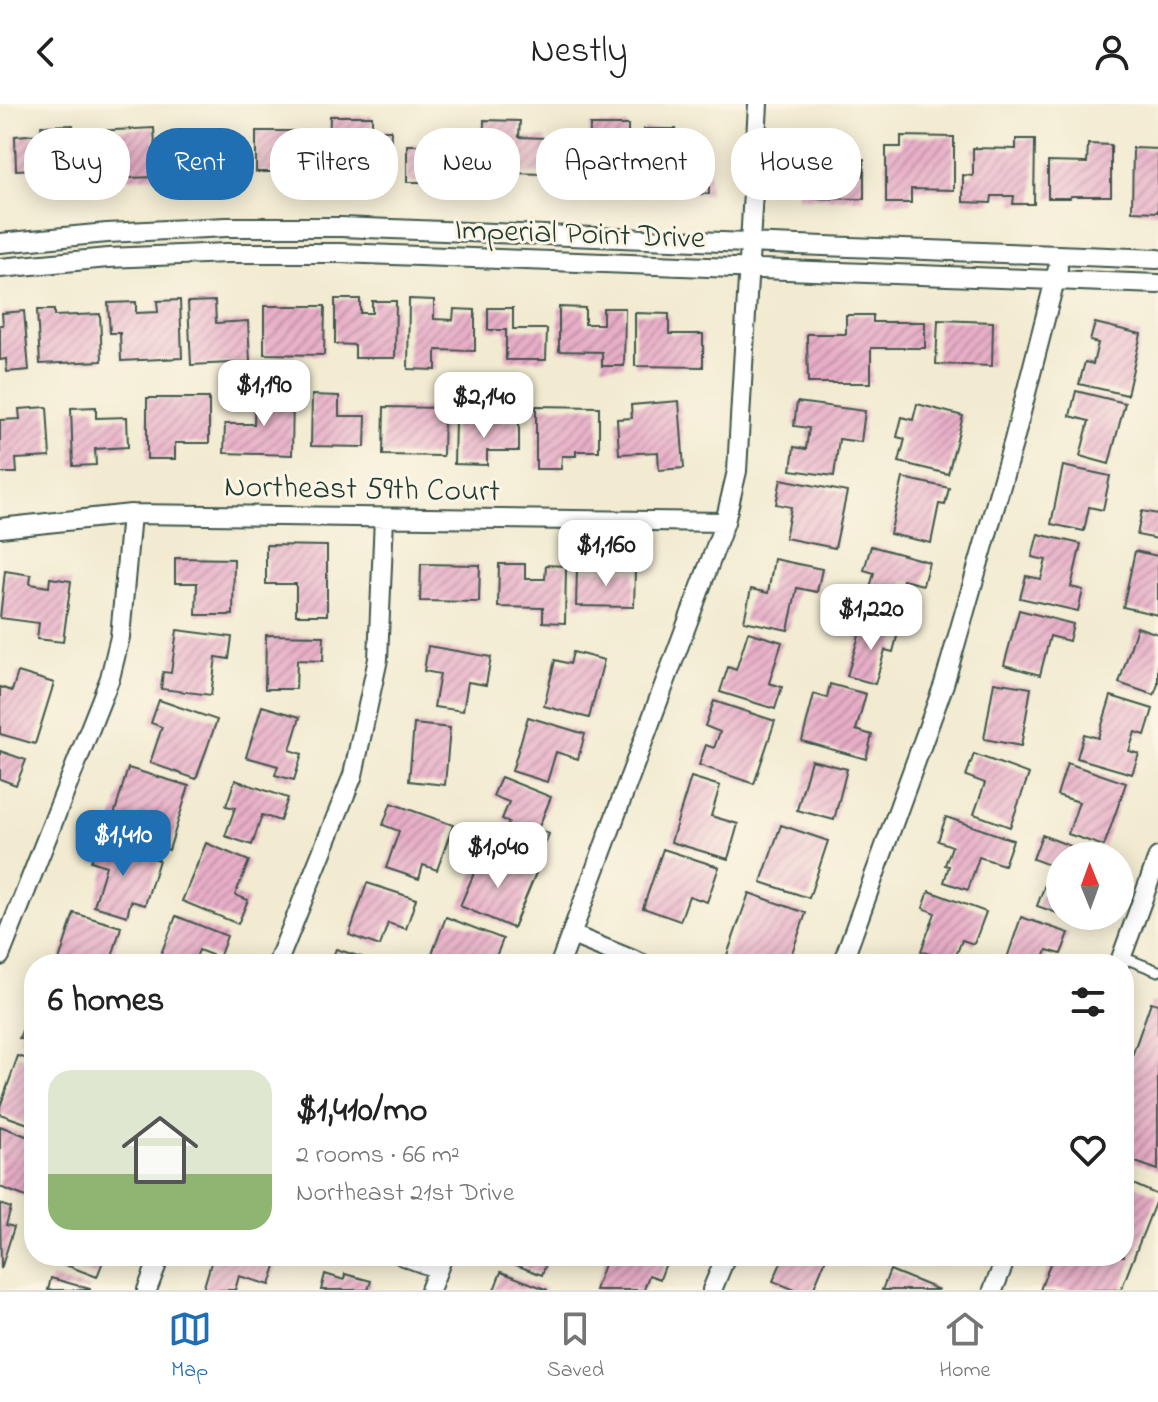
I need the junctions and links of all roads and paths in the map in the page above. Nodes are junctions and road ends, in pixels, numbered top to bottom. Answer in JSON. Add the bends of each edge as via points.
{"nodes":[{"id":1,"x":758,"y":104,"type":"edge"},
{"id":2,"x":274,"y":227,"type":"junction"},
{"id":3,"x":0,"y":243,"type":"edge"},
{"id":4,"x":752,"y":243,"type":"junction"},
{"id":5,"x":273,"y":253,"type":"junction"},
{"id":6,"x":1062,"y":254,"type":"junction"},
{"id":7,"x":1158,"y":259,"type":"edge"},
{"id":8,"x":0,"y":268,"type":"edge"},
{"id":9,"x":750,"y":268,"type":"junction"},
{"id":10,"x":1055,"y":280,"type":"junction"},
{"id":11,"x":1158,"y":284,"type":"edge"},
{"id":12,"x":131,"y":514,"type":"junction"},
{"id":13,"x":384,"y":518,"type":"junction"},
{"id":14,"x":725,"y":522,"type":"junction"},
{"id":15,"x":0,"y":528,"type":"edge"},
{"id":16,"x":1158,"y":857,"type":"edge"},
{"id":17,"x":572,"y":935,"type":"junction"},
{"id":18,"x":281,"y":954,"type":"edge"},
{"id":19,"x":564,"y":954,"type":"edge"},
{"id":20,"x":619,"y":954,"type":"edge"},
{"id":21,"x":846,"y":954,"type":"edge"},
{"id":22,"x":1123,"y":954,"type":"edge"},
{"id":23,"x":0,"y":956,"type":"edge"},
{"id":24,"x":1134,"y":965,"type":"edge"},
{"id":25,"x":1158,"y":971,"type":"edge"},
{"id":26,"x":156,"y":1266,"type":"edge"},
{"id":27,"x":439,"y":1266,"type":"edge"},
{"id":28,"x":722,"y":1266,"type":"edge"},
{"id":29,"x":1003,"y":1266,"type":"edge"},
{"id":30,"x":147,"y":1290,"type":"edge"},
{"id":31,"x":430,"y":1290,"type":"edge"},
{"id":32,"x":712,"y":1290,"type":"edge"},
{"id":33,"x":993,"y":1290,"type":"edge"}],
"edges":[{"from":1,"to":4,"type":"street"},
{"from":2,"to":3,"type":"street","name":"Imperial Point Drive"},
{"from":2,"to":4,"type":"street","name":"Imperial Point Drive"},
{"from":2,"to":5,"type":"street"},
{"from":4,"to":6,"type":"street","name":"Imperial Point Drive"},
{"from":4,"to":9,"type":"street"},
{"from":5,"to":8,"type":"street","name":"Imperial Point Drive","via":[[108,258]]},
{"from":5,"to":9,"type":"street","name":"Imperial Point Drive"},
{"from":6,"to":7,"type":"street","name":"Imperial Point Drive"},
{"from":6,"to":10,"type":"street"},
{"from":9,"to":10,"type":"street","name":"Imperial Point Drive"},
{"from":9,"to":14,"type":"street","via":[[737,471]]},
{"from":10,"to":11,"type":"street","name":"Imperial Point Drive"},
{"from":10,"to":21,"type":"street","via":[[944,684]]},
{"from":12,"to":13,"type":"street","name":"Northeast 59th Court"},
{"from":12,"to":15,"type":"street","name":"Northeast 59th Court"},
{"from":12,"to":23,"type":"street","via":[[120,637],[110,678]]},
{"from":13,"to":14,"type":"street","name":"Northeast 59th Court"},
{"from":13,"to":18,"type":"street","via":[[378,659],[353,775]]},
{"from":14,"to":17,"type":"street"},
{"from":16,"to":22,"type":"street"},
{"from":17,"to":19,"type":"street"},
{"from":17,"to":20,"type":"street"},
{"from":24,"to":25,"type":"lane"},
{"from":26,"to":30,"type":"street"},
{"from":27,"to":31,"type":"street"},
{"from":28,"to":32,"type":"street"},
{"from":29,"to":33,"type":"street"}]}
